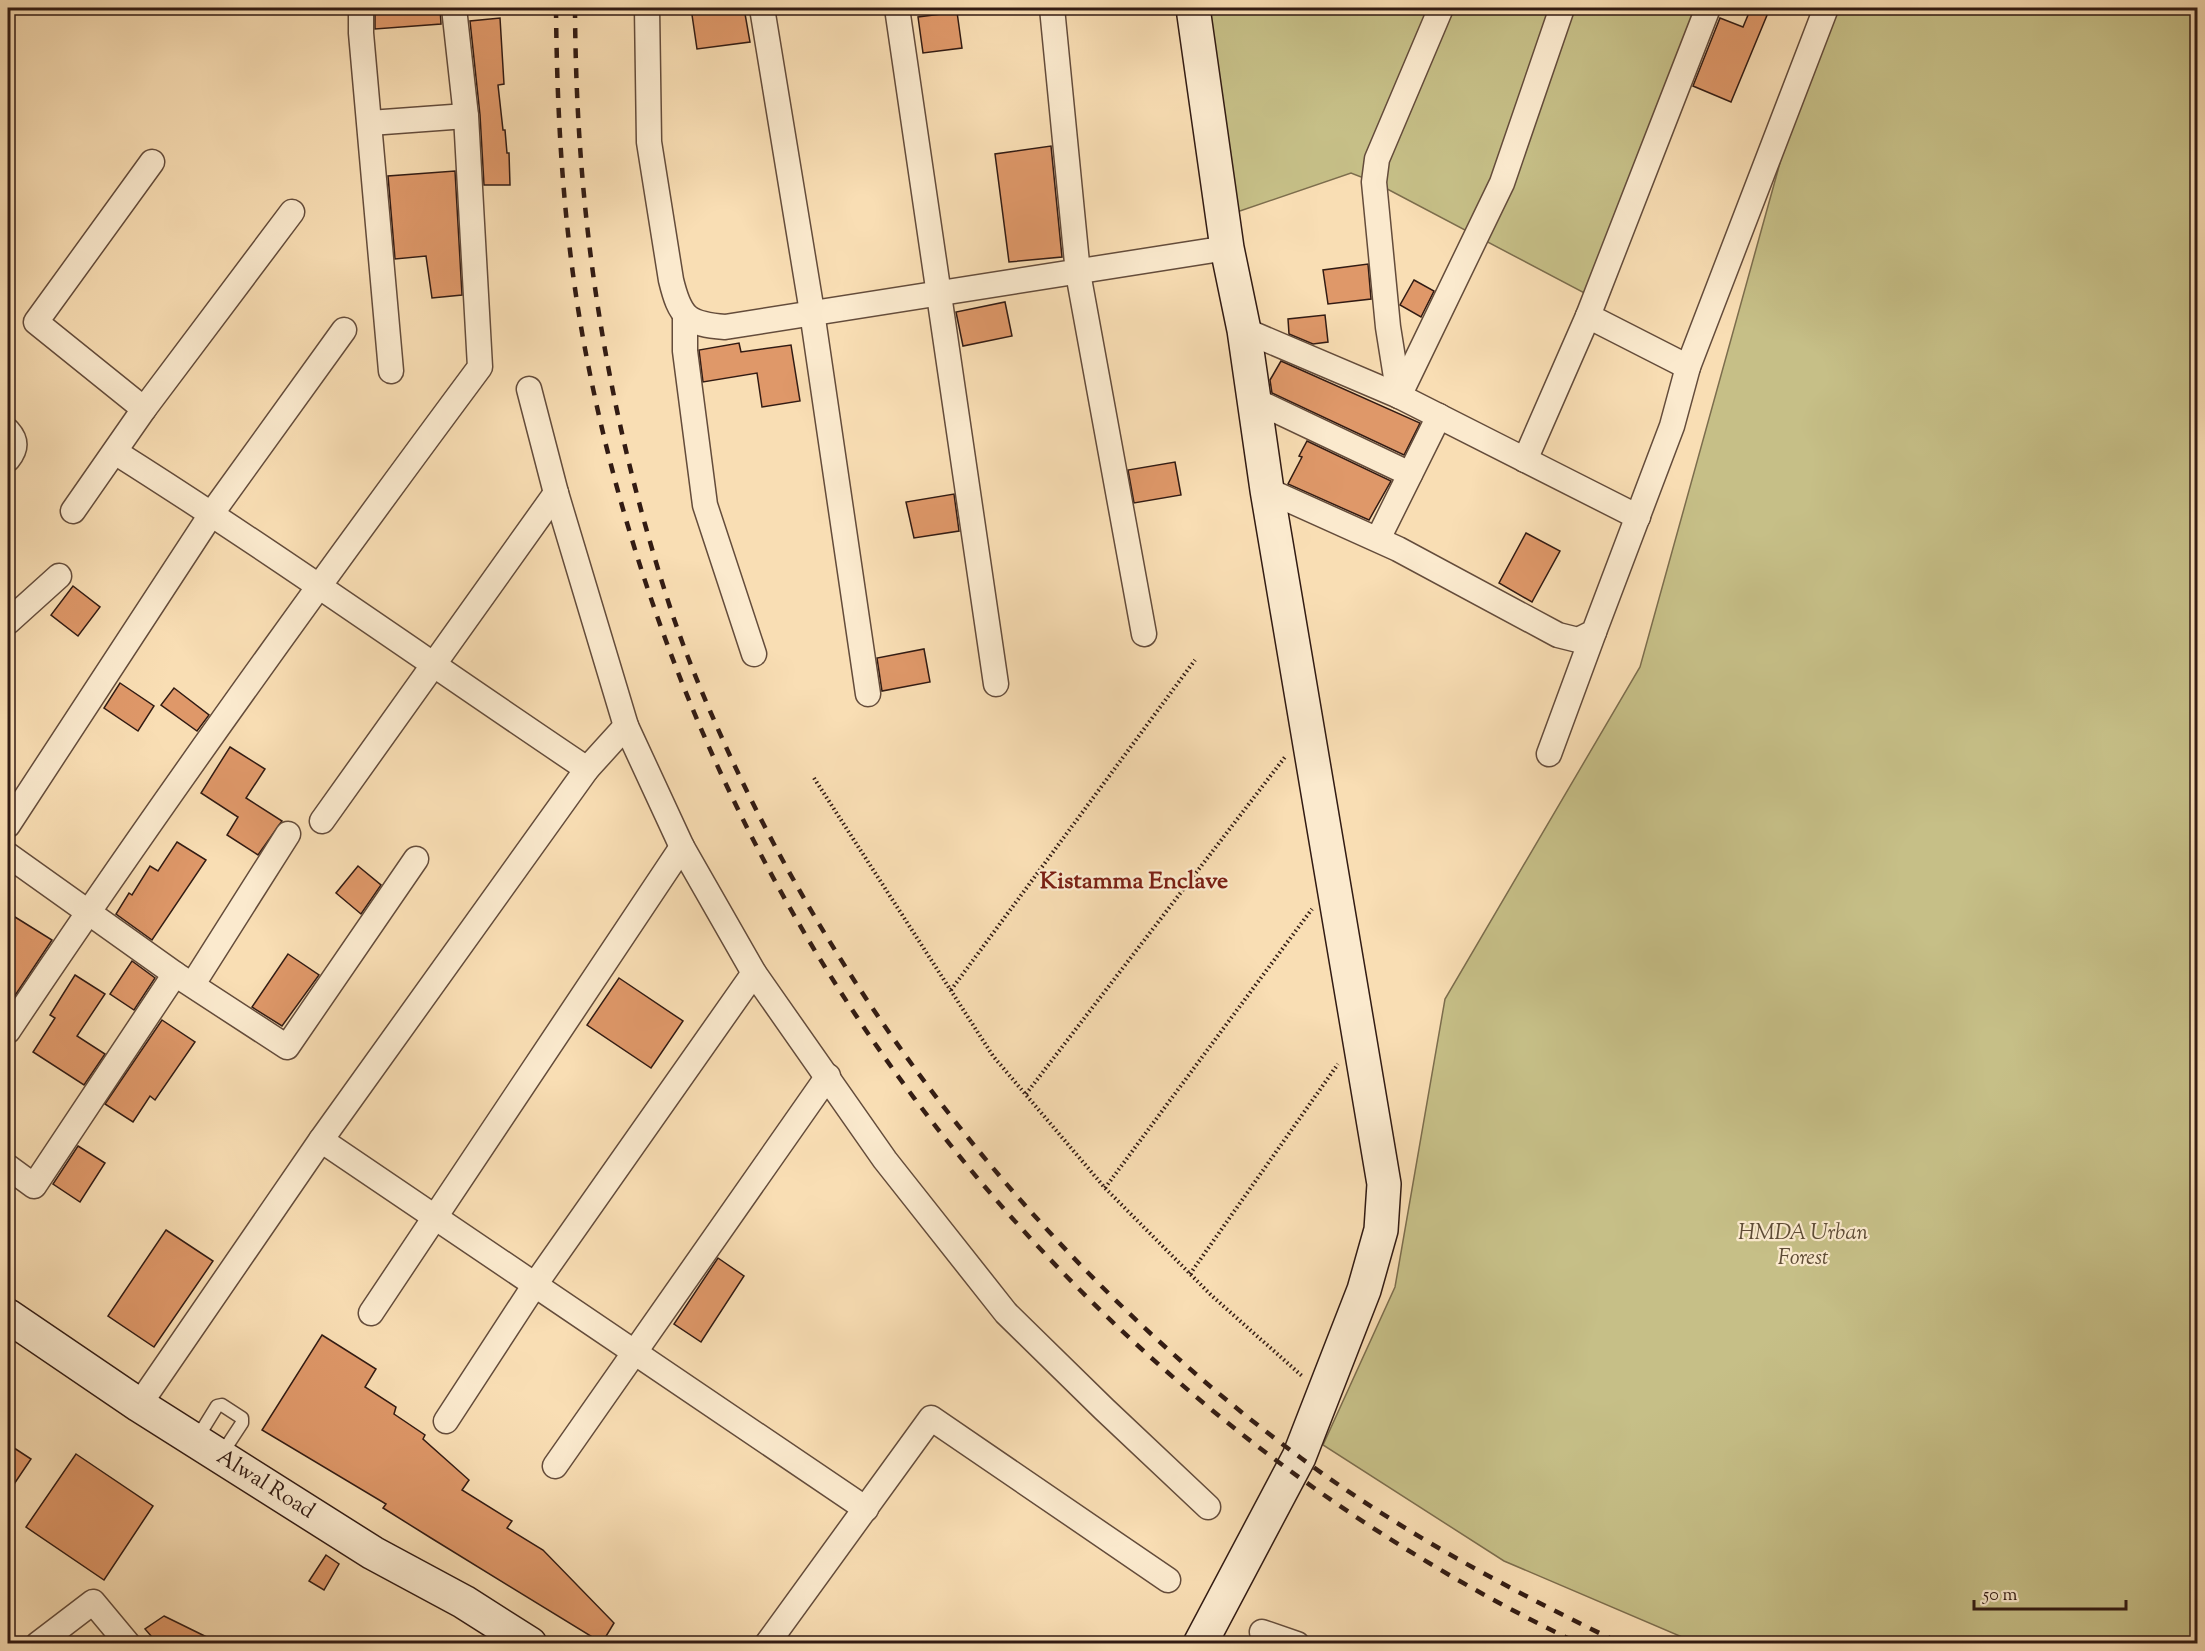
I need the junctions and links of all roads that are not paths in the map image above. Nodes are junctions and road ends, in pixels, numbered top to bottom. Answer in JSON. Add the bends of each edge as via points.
{"nodes":[{"id":1,"x":361,"y":8,"type":"edge"},
{"id":2,"x":454,"y":8,"type":"edge"},
{"id":3,"x":647,"y":8,"type":"edge"},
{"id":4,"x":762,"y":8,"type":"edge"},
{"id":5,"x":897,"y":8,"type":"edge"},
{"id":6,"x":1052,"y":8,"type":"edge"},
{"id":7,"x":1193,"y":8,"type":"edge"},
{"id":8,"x":1441,"y":8,"type":"edge"},
{"id":9,"x":1562,"y":8,"type":"edge"},
{"id":10,"x":1708,"y":8,"type":"edge"},
{"id":11,"x":1826,"y":8,"type":"edge"},
{"id":12,"x":466,"y":116,"type":"junction"},
{"id":13,"x":370,"y":123,"type":"junction"},
{"id":14,"x":152,"y":162,"type":"dead end"},
{"id":15,"x":292,"y":212,"type":"dead end"},
{"id":16,"x":1227,"y":248,"type":"junction"},
{"id":17,"x":1078,"y":273,"type":"junction"},
{"id":18,"x":941,"y":293,"type":"junction"},
{"id":19,"x":812,"y":312,"type":"junction"},
{"id":20,"x":685,"y":316,"type":"junction"},
{"id":21,"x":1588,"y":316,"type":"junction"},
{"id":22,"x":344,"y":330,"type":"dead end"},
{"id":23,"x":1244,"y":330,"type":"junction"},
{"id":24,"x":1688,"y":367,"type":"junction"},
{"id":25,"x":390,"y":372,"type":"dead end"},
{"id":26,"x":529,"y":389,"type":"dead end"},
{"id":27,"x":1399,"y":396,"type":"junction"},
{"id":28,"x":1254,"y":400,"type":"junction"},
{"id":29,"x":144,"y":409,"type":"junction"},
{"id":30,"x":1439,"y":416,"type":"junction"},
{"id":31,"x":8,"y":431,"type":"edge"},
{"id":32,"x":115,"y":452,"type":"junction"},
{"id":33,"x":8,"y":459,"type":"edge"},
{"id":34,"x":1525,"y":460,"type":"junction"},
{"id":35,"x":1410,"y":474,"type":"junction"},
{"id":36,"x":1267,"y":490,"type":"junction"},
{"id":37,"x":555,"y":493,"type":"junction"},
{"id":38,"x":73,"y":511,"type":"dead end"},
{"id":39,"x":212,"y":513,"type":"junction"},
{"id":40,"x":1638,"y":517,"type":"junction"},
{"id":41,"x":1378,"y":539,"type":"junction"},
{"id":42,"x":59,"y":576,"type":"dead end"},
{"id":43,"x":318,"y":585,"type":"junction"},
{"id":44,"x":11,"y":612,"type":"edge"},
{"id":45,"x":1594,"y":632,"type":"junction"},
{"id":46,"x":1144,"y":634,"type":"dead end"},
{"id":47,"x":754,"y":654,"type":"dead end"},
{"id":48,"x":431,"y":665,"type":"junction"},
{"id":49,"x":996,"y":684,"type":"dead end"},
{"id":50,"x":868,"y":694,"type":"dead end"},
{"id":51,"x":626,"y":726,"type":"junction"},
{"id":52,"x":1549,"y":754,"type":"dead end"},
{"id":53,"x":587,"y":769,"type":"junction"},
{"id":54,"x":322,"y":821,"type":"dead end"},
{"id":55,"x":8,"y":825,"type":"edge"},
{"id":56,"x":288,"y":834,"type":"dead end"},
{"id":57,"x":682,"y":846,"type":"junction"},
{"id":58,"x":8,"y":855,"type":"edge"},
{"id":59,"x":416,"y":859,"type":"dead end"},
{"id":60,"x":88,"y":911,"type":"junction"},
{"id":61,"x":754,"y":973,"type":"junction"},
{"id":62,"x":184,"y":979,"type":"junction"},
{"id":63,"x":8,"y":1031,"type":"edge"},
{"id":64,"x":828,"y":1076,"type":"junction"},
{"id":65,"x":321,"y":1140,"type":"junction"},
{"id":66,"x":8,"y":1167,"type":"edge"},
{"id":67,"x":433,"y":1217,"type":"junction"},
{"id":68,"x":534,"y":1286,"type":"junction"},
{"id":69,"x":371,"y":1313,"type":"dead end"},
{"id":70,"x":8,"y":1317,"type":"edge"},
{"id":71,"x":634,"y":1352,"type":"junction"},
{"id":72,"x":139,"y":1405,"type":"junction"},
{"id":73,"x":446,"y":1421,"type":"dead end"},
{"id":74,"x":555,"y":1466,"type":"dead end"},
{"id":75,"x":1208,"y":1507,"type":"dead end"},
{"id":76,"x":866,"y":1509,"type":"junction"},
{"id":77,"x":1168,"y":1580,"type":"dead end"},
{"id":78,"x":1262,"y":1632,"type":"dead end"},
{"id":79,"x":38,"y":1644,"type":"edge"},
{"id":80,"x":128,"y":1644,"type":"edge"},
{"id":81,"x":530,"y":1644,"type":"edge"},
{"id":82,"x":767,"y":1644,"type":"edge"},
{"id":83,"x":1200,"y":1644,"type":"edge"},
{"id":84,"x":1297,"y":1644,"type":"edge"}],
"edges":[{"from":1,"to":13,"type":"street"},
{"from":2,"to":12,"type":"street"},
{"from":3,"to":20,"type":"street","via":[[649,142],[671,280],[676,302]]},
{"from":4,"to":19,"type":"street"},
{"from":5,"to":18,"type":"street"},
{"from":6,"to":17,"type":"street"},
{"from":7,"to":16,"type":"street"},
{"from":8,"to":27,"type":"street","via":[[1377,159],[1374,182]]},
{"from":9,"to":27,"type":"street","via":[[1502,183]]},
{"from":10,"to":21,"type":"street"},
{"from":11,"to":24,"type":"street"},
{"from":12,"to":13,"type":"street"},
{"from":12,"to":43,"type":"street","via":[[480,367]]},
{"from":13,"to":25,"type":"street"},
{"from":14,"to":29,"type":"street","via":[[36,322]]},
{"from":15,"to":29,"type":"street"},
{"from":16,"to":17,"type":"street"},
{"from":16,"to":23,"type":"street"},
{"from":17,"to":18,"type":"street"},
{"from":17,"to":46,"type":"street"},
{"from":18,"to":19,"type":"street"},
{"from":18,"to":49,"type":"street"},
{"from":19,"to":20,"type":"street","via":[[725,327],[700,325]]},
{"from":19,"to":50,"type":"street"},
{"from":20,"to":47,"type":"street","via":[[685,351],[705,505]]},
{"from":21,"to":24,"type":"street"},
{"from":21,"to":34,"type":"street"},
{"from":22,"to":39,"type":"street"},
{"from":23,"to":27,"type":"street"},
{"from":23,"to":28,"type":"street"},
{"from":24,"to":40,"type":"street","via":[[1672,426]]},
{"from":26,"to":37,"type":"street"},
{"from":27,"to":30,"type":"street"},
{"from":28,"to":35,"type":"street"},
{"from":28,"to":36,"type":"street"},
{"from":29,"to":32,"type":"street"},
{"from":30,"to":34,"type":"street"},
{"from":30,"to":35,"type":"street"},
{"from":31,"to":33,"type":"street","via":[[15,444]]},
{"from":32,"to":38,"type":"street"},
{"from":32,"to":39,"type":"street"},
{"from":34,"to":40,"type":"street"},
{"from":35,"to":41,"type":"street"},
{"from":36,"to":41,"type":"street"},
{"from":36,"to":83,"type":"street","via":[[1384,1184],[1381,1230],[1364,1290],[1324,1395],[1299,1457]]},
{"from":37,"to":48,"type":"street"},
{"from":37,"to":51,"type":"street"},
{"from":39,"to":43,"type":"street"},
{"from":39,"to":55,"type":"street"},
{"from":40,"to":45,"type":"street"},
{"from":41,"to":45,"type":"street","via":[[1558,635],[1578,640]]},
{"from":42,"to":44,"type":"street"},
{"from":43,"to":48,"type":"street"},
{"from":43,"to":60,"type":"street"},
{"from":45,"to":52,"type":"street"},
{"from":48,"to":53,"type":"street"},
{"from":48,"to":54,"type":"street"},
{"from":51,"to":53,"type":"street"},
{"from":51,"to":57,"type":"street"},
{"from":53,"to":65,"type":"street"},
{"from":56,"to":62,"type":"street"},
{"from":57,"to":61,"type":"street"},
{"from":57,"to":67,"type":"street"},
{"from":58,"to":60,"type":"street"},
{"from":59,"to":62,"type":"street","via":[[286,1047]]},
{"from":60,"to":62,"type":"street"},
{"from":60,"to":63,"type":"street"},
{"from":61,"to":64,"type":"street"},
{"from":61,"to":68,"type":"street"},
{"from":62,"to":66,"type":"street","via":[[34,1186]]},
{"from":64,"to":71,"type":"street"},
{"from":64,"to":75,"type":"street","via":[[885,1160],[1006,1313]]},
{"from":65,"to":67,"type":"street"},
{"from":65,"to":72,"type":"street"},
{"from":67,"to":68,"type":"street"},
{"from":67,"to":69,"type":"street"},
{"from":68,"to":71,"type":"street"},
{"from":68,"to":73,"type":"street"},
{"from":70,"to":72,"type":"street","name":"Alwal Road"},
{"from":71,"to":74,"type":"street"},
{"from":71,"to":76,"type":"street"},
{"from":72,"to":81,"type":"street","name":"Alwal Road","via":[[373,1553],[464,1602]]},
{"from":76,"to":77,"type":"street","via":[[931,1418]]},
{"from":76,"to":82,"type":"street"},
{"from":78,"to":84,"type":"street"},
{"from":79,"to":80,"type":"street","via":[[93,1602]]}]}
